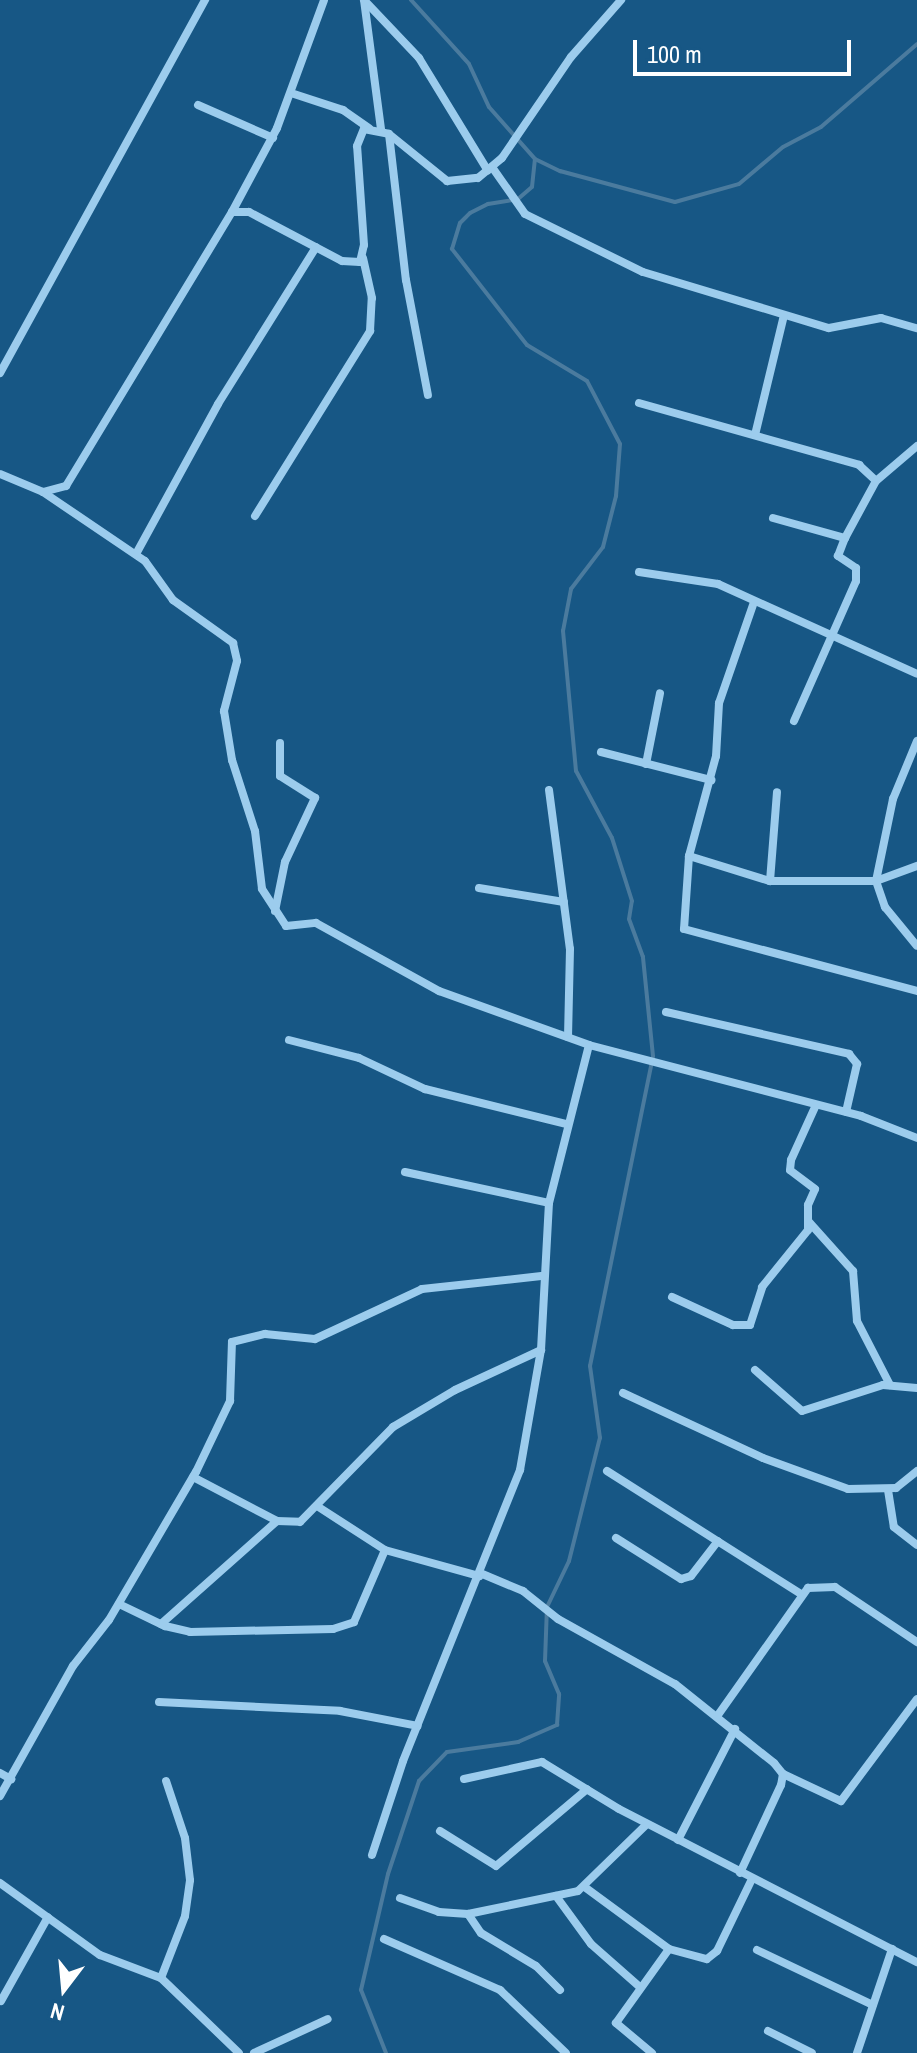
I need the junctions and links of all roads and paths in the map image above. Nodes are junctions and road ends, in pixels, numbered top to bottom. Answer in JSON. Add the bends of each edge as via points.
{"nodes":[{"id":1,"x":205,"y":0,"type":"edge"},
{"id":2,"x":324,"y":0,"type":"edge"},
{"id":3,"x":364,"y":0,"type":"edge"},
{"id":4,"x":621,"y":0,"type":"edge"},
{"id":5,"x":291,"y":93,"type":"junction"},
{"id":6,"x":198,"y":105,"type":"dead end"},
{"id":7,"x":369,"y":128,"type":"junction"},
{"id":8,"x":385,"y":132,"type":"junction"},
{"id":9,"x":273,"y":138,"type":"junction"},
{"id":10,"x":490,"y":169,"type":"junction"},
{"id":11,"x":232,"y":212,"type":"junction"},
{"id":12,"x":316,"y":247,"type":"junction"},
{"id":13,"x":363,"y":258,"type":"junction"},
{"id":14,"x":784,"y":315,"type":"junction"},
{"id":15,"x":917,"y":328,"type":"edge"},
{"id":16,"x":0,"y":373,"type":"edge"},
{"id":17,"x":428,"y":395,"type":"dead end"},
{"id":18,"x":639,"y":403,"type":"dead end"},
{"id":19,"x":755,"y":435,"type":"junction"},
{"id":20,"x":915,"y":452,"type":"edge"},
{"id":21,"x":0,"y":474,"type":"edge"},
{"id":22,"x":876,"y":481,"type":"junction"},
{"id":23,"x":43,"y":492,"type":"junction"},
{"id":24,"x":255,"y":516,"type":"dead end"},
{"id":25,"x":773,"y":518,"type":"dead end"},
{"id":26,"x":845,"y":538,"type":"junction"},
{"id":27,"x":136,"y":554,"type":"junction"},
{"id":28,"x":639,"y":572,"type":"dead end"},
{"id":29,"x":754,"y":602,"type":"junction"},
{"id":30,"x":835,"y":636,"type":"junction"},
{"id":31,"x":917,"y":674,"type":"edge"},
{"id":32,"x":660,"y":693,"type":"dead end"},
{"id":33,"x":794,"y":721,"type":"dead end"},
{"id":34,"x":917,"y":741,"type":"edge"},
{"id":35,"x":280,"y":743,"type":"dead end"},
{"id":36,"x":601,"y":752,"type":"dead end"},
{"id":37,"x":646,"y":764,"type":"junction"},
{"id":38,"x":711,"y":780,"type":"junction"},
{"id":39,"x":549,"y":790,"type":"dead end"},
{"id":40,"x":777,"y":792,"type":"dead end"},
{"id":41,"x":689,"y":856,"type":"junction"},
{"id":42,"x":917,"y":866,"type":"edge"},
{"id":43,"x":770,"y":881,"type":"junction"},
{"id":44,"x":876,"y":881,"type":"junction"},
{"id":45,"x":479,"y":888,"type":"dead end"},
{"id":46,"x":564,"y":902,"type":"junction"},
{"id":47,"x":274,"y":912,"type":"junction"},
{"id":48,"x":917,"y":946,"type":"edge"},
{"id":49,"x":917,"y":991,"type":"edge"},
{"id":50,"x":666,"y":1012,"type":"dead end"},
{"id":51,"x":568,"y":1037,"type":"junction"},
{"id":52,"x":289,"y":1040,"type":"dead end"},
{"id":53,"x":589,"y":1045,"type":"junction"},
{"id":54,"x":816,"y":1105,"type":"junction"},
{"id":55,"x":846,"y":1112,"type":"junction"},
{"id":56,"x":566,"y":1124,"type":"junction"},
{"id":57,"x":917,"y":1138,"type":"edge"},
{"id":58,"x":405,"y":1172,"type":"dead end"},
{"id":59,"x":549,"y":1203,"type":"junction"},
{"id":60,"x":809,"y":1222,"type":"junction"},
{"id":61,"x":541,"y":1276,"type":"junction"},
{"id":62,"x":672,"y":1297,"type":"dead end"},
{"id":63,"x":541,"y":1350,"type":"junction"},
{"id":64,"x":755,"y":1370,"type":"dead end"},
{"id":65,"x":890,"y":1385,"type":"junction"},
{"id":66,"x":917,"y":1388,"type":"edge"},
{"id":67,"x":623,"y":1393,"type":"dead end"},
{"id":68,"x":607,"y":1471,"type":"dead end"},
{"id":69,"x":917,"y":1471,"type":"edge"},
{"id":70,"x":193,"y":1477,"type":"junction"},
{"id":71,"x":888,"y":1490,"type":"junction"},
{"id":72,"x":317,"y":1506,"type":"junction"},
{"id":73,"x":277,"y":1521,"type":"junction"},
{"id":74,"x":616,"y":1538,"type":"dead end"},
{"id":75,"x":718,"y":1541,"type":"junction"},
{"id":76,"x":917,"y":1545,"type":"edge"},
{"id":77,"x":385,"y":1550,"type":"junction"},
{"id":78,"x":480,"y":1575,"type":"junction"},
{"id":79,"x":801,"y":1594,"type":"junction"},
{"id":80,"x":119,"y":1604,"type":"junction"},
{"id":81,"x":161,"y":1624,"type":"junction"},
{"id":82,"x":917,"y":1642,"type":"edge"},
{"id":83,"x":917,"y":1699,"type":"edge"},
{"id":84,"x":159,"y":1702,"type":"dead end"},
{"id":85,"x":718,"y":1715,"type":"junction"},
{"id":86,"x":418,"y":1726,"type":"junction"},
{"id":87,"x":735,"y":1729,"type":"junction"},
{"id":88,"x":0,"y":1773,"type":"edge"},
{"id":89,"x":783,"y":1774,"type":"junction"},
{"id":90,"x":11,"y":1779,"type":"junction"},
{"id":91,"x":464,"y":1779,"type":"dead end"},
{"id":92,"x":166,"y":1781,"type":"dead end"},
{"id":93,"x":587,"y":1789,"type":"junction"},
{"id":94,"x":0,"y":1796,"type":"edge"},
{"id":95,"x":647,"y":1824,"type":"junction"},
{"id":96,"x":440,"y":1831,"type":"dead end"},
{"id":97,"x":678,"y":1840,"type":"junction"},
{"id":98,"x":372,"y":1855,"type":"dead end"},
{"id":99,"x":740,"y":1873,"type":"junction"},
{"id":100,"x":752,"y":1879,"type":"junction"},
{"id":101,"x":0,"y":1883,"type":"edge"},
{"id":102,"x":586,"y":1888,"type":"junction"},
{"id":103,"x":556,"y":1896,"type":"junction"},
{"id":104,"x":400,"y":1898,"type":"dead end"},
{"id":105,"x":468,"y":1914,"type":"junction"},
{"id":106,"x":48,"y":1917,"type":"junction"},
{"id":107,"x":384,"y":1939,"type":"dead end"},
{"id":108,"x":669,"y":1949,"type":"junction"},
{"id":109,"x":892,"y":1949,"type":"junction"},
{"id":110,"x":757,"y":1950,"type":"dead end"},
{"id":111,"x":915,"y":1957,"type":"edge"},
{"id":112,"x":161,"y":1978,"type":"junction"},
{"id":113,"x":640,"y":1987,"type":"junction"},
{"id":114,"x":560,"y":1990,"type":"dead end"},
{"id":115,"x":1,"y":2001,"type":"edge"},
{"id":116,"x":873,"y":2005,"type":"junction"},
{"id":117,"x":328,"y":2019,"type":"dead end"},
{"id":118,"x":768,"y":2031,"type":"dead end"},
{"id":119,"x":239,"y":2053,"type":"edge"},
{"id":120,"x":254,"y":2053,"type":"edge"},
{"id":121,"x":566,"y":2053,"type":"edge"},
{"id":122,"x":652,"y":2053,"type":"edge"},
{"id":123,"x":812,"y":2053,"type":"edge"},
{"id":124,"x":857,"y":2053,"type":"edge"}],
"edges":[{"from":1,"to":16,"type":"street"},
{"from":2,"to":5,"type":"street"},
{"from":3,"to":8,"type":"street"},
{"from":3,"to":10,"type":"street","via":[[419,58]]},
{"from":4,"to":10,"type":"street","via":[[571,57]]},
{"from":5,"to":7,"type":"street","via":[[343,110]]},
{"from":5,"to":9,"type":"street"},
{"from":6,"to":9,"type":"street"},
{"from":7,"to":8,"type":"street"},
{"from":7,"to":13,"type":"street","via":[[357,146]]},
{"from":8,"to":10,"type":"street","via":[[447,181],[467,183]]},
{"from":8,"to":17,"type":"street"},
{"from":9,"to":11,"type":"street"},
{"from":10,"to":14,"type":"street","via":[[513,204],[601,255]]},
{"from":11,"to":12,"type":"street","via":[[260,216]]},
{"from":11,"to":23,"type":"street","via":[[76,475],[60,491]]},
{"from":12,"to":13,"type":"street","via":[[352,264]]},
{"from":12,"to":27,"type":"street","via":[[218,404]]},
{"from":13,"to":24,"type":"street","via":[[372,306],[370,331]]},
{"from":14,"to":15,"type":"street","via":[[829,328],[881,318]]},
{"from":14,"to":19,"type":"street"},
{"from":18,"to":19,"type":"street"},
{"from":19,"to":22,"type":"street","via":[[859,465]]},
{"from":20,"to":22,"type":"street"},
{"from":21,"to":23,"type":"street"},
{"from":22,"to":26,"type":"street"},
{"from":23,"to":27,"type":"street"},
{"from":25,"to":26,"type":"street"},
{"from":26,"to":30,"type":"street","via":[[838,556],[858,573]]},
{"from":27,"to":47,"type":"street","via":[[173,600],[216,627],[236,648],[225,720],[255,831],[262,889]]},
{"from":28,"to":29,"type":"street","via":[[704,579]]},
{"from":29,"to":30,"type":"street"},
{"from":29,"to":38,"type":"street","via":[[719,703]]},
{"from":30,"to":31,"type":"street"},
{"from":30,"to":33,"type":"street"},
{"from":32,"to":37,"type":"street"},
{"from":34,"to":44,"type":"street","via":[[893,799]]},
{"from":35,"to":47,"type":"street","via":[[280,776],[315,798],[285,862]]},
{"from":36,"to":37,"type":"street"},
{"from":37,"to":38,"type":"street"},
{"from":38,"to":41,"type":"street"},
{"from":39,"to":46,"type":"street"},
{"from":40,"to":43,"type":"street"},
{"from":41,"to":43,"type":"street"},
{"from":41,"to":49,"type":"street","via":[[684,929]]},
{"from":42,"to":44,"type":"street"},
{"from":43,"to":44,"type":"street"},
{"from":44,"to":48,"type":"street","via":[[885,907]]},
{"from":45,"to":46,"type":"street"},
{"from":46,"to":51,"type":"street"},
{"from":47,"to":51,"type":"street","via":[[289,928],[316,923],[439,991]]},
{"from":50,"to":55,"type":"street","via":[[849,1054],[857,1064]]},
{"from":51,"to":53,"type":"street"},
{"from":52,"to":56,"type":"street","via":[[359,1058],[425,1089]]},
{"from":53,"to":54,"type":"street"},
{"from":53,"to":56,"type":"street"},
{"from":54,"to":55,"type":"street"},
{"from":54,"to":60,"type":"street","via":[[790,1170],[815,1189],[808,1205]]},
{"from":55,"to":57,"type":"street"},
{"from":56,"to":59,"type":"street"},
{"from":58,"to":59,"type":"street"},
{"from":59,"to":61,"type":"street"},
{"from":60,"to":62,"type":"street","via":[[804,1236],[762,1287],[750,1325],[733,1325]]},
{"from":60,"to":65,"type":"street","via":[[853,1271],[857,1321]]},
{"from":61,"to":63,"type":"street"},
{"from":61,"to":70,"type":"street","via":[[422,1289],[315,1339],[265,1334],[237,1338],[228,1355],[230,1401]]},
{"from":63,"to":72,"type":"street","via":[[455,1390],[393,1427]]},
{"from":63,"to":78,"type":"street","via":[[520,1470]]},
{"from":64,"to":65,"type":"street","via":[[802,1411]]},
{"from":65,"to":66,"type":"street"},
{"from":67,"to":71,"type":"street","via":[[763,1458],[848,1489]]},
{"from":68,"to":75,"type":"street"},
{"from":69,"to":71,"type":"street","via":[[907,1483]]},
{"from":70,"to":73,"type":"street"},
{"from":70,"to":80,"type":"street"},
{"from":71,"to":76,"type":"street","via":[[894,1527]]},
{"from":72,"to":73,"type":"street","via":[[300,1522]]},
{"from":72,"to":77,"type":"street"},
{"from":73,"to":81,"type":"street"},
{"from":74,"to":75,"type":"street","via":[[681,1579],[691,1576]]},
{"from":75,"to":79,"type":"street"},
{"from":77,"to":78,"type":"street"},
{"from":77,"to":81,"type":"street","via":[[350,1626],[213,1634]]},
{"from":78,"to":85,"type":"street","via":[[512,1585],[558,1619],[675,1684]]},
{"from":78,"to":86,"type":"street"},
{"from":79,"to":82,"type":"street","via":[[820,1583],[835,1587]]},
{"from":79,"to":85,"type":"street"},
{"from":80,"to":81,"type":"street"},
{"from":80,"to":90,"type":"street","via":[[73,1666]]},
{"from":83,"to":89,"type":"street","via":[[841,1801]]},
{"from":84,"to":86,"type":"street","via":[[340,1711]]},
{"from":85,"to":87,"type":"street"},
{"from":86,"to":98,"type":"street"},
{"from":87,"to":89,"type":"street"},
{"from":87,"to":97,"type":"street"},
{"from":88,"to":90,"type":"street"},
{"from":89,"to":99,"type":"street"},
{"from":90,"to":94,"type":"street"},
{"from":91,"to":93,"type":"street","via":[[542,1762]]},
{"from":92,"to":112,"type":"street","via":[[185,1838],[190,1880],[185,1916]]},
{"from":93,"to":95,"type":"street"},
{"from":93,"to":96,"type":"street","via":[[496,1866]]},
{"from":95,"to":97,"type":"street"},
{"from":95,"to":102,"type":"street"},
{"from":97,"to":99,"type":"street"},
{"from":99,"to":100,"type":"street"},
{"from":100,"to":108,"type":"street","via":[[712,1957],[700,1959]]},
{"from":100,"to":109,"type":"street"},
{"from":101,"to":106,"type":"street"},
{"from":102,"to":103,"type":"street"},
{"from":102,"to":108,"type":"street"},
{"from":103,"to":105,"type":"street"},
{"from":103,"to":113,"type":"street","via":[[591,1944]]},
{"from":104,"to":105,"type":"street","via":[[439,1912]]},
{"from":105,"to":114,"type":"street","via":[[481,1933],[536,1966]]},
{"from":106,"to":112,"type":"street","via":[[100,1955]]},
{"from":106,"to":115,"type":"street"},
{"from":107,"to":121,"type":"street","via":[[500,1990]]},
{"from":108,"to":113,"type":"street"},
{"from":109,"to":111,"type":"street"},
{"from":109,"to":116,"type":"street"},
{"from":110,"to":116,"type":"street"},
{"from":112,"to":119,"type":"street"},
{"from":113,"to":122,"type":"street","via":[[616,2023]]},
{"from":116,"to":124,"type":"street"},
{"from":117,"to":120,"type":"street"},
{"from":118,"to":123,"type":"street"}]}
